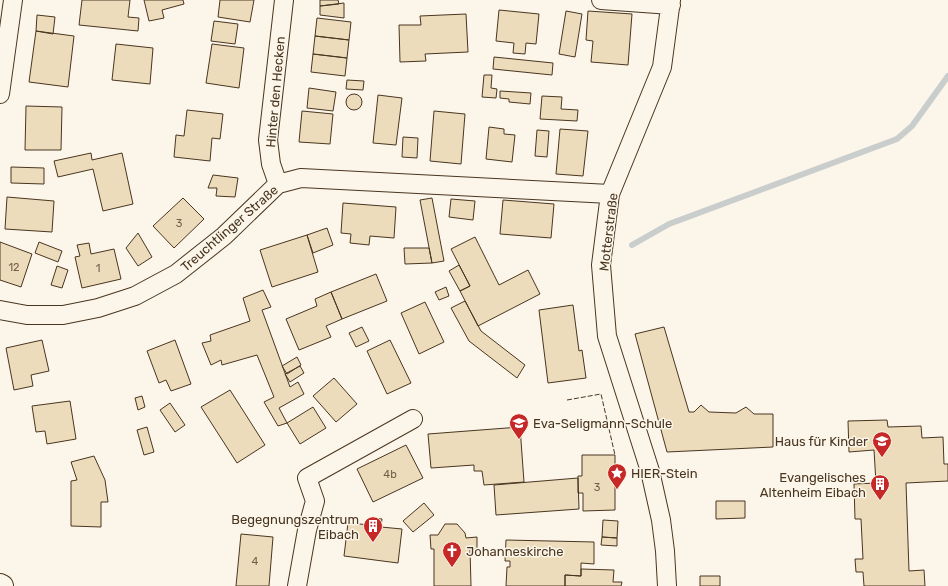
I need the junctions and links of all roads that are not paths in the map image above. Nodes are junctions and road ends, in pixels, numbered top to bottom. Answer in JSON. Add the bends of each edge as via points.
{"nodes":[{"id":1,"x":13,"y":0,"type":"edge"},
{"id":2,"x":284,"y":0,"type":"edge"},
{"id":3,"x":602,"y":0,"type":"edge"},
{"id":4,"x":671,"y":2,"type":"edge"},
{"id":5,"x":0,"y":94,"type":"edge"},
{"id":6,"x":278,"y":184,"type":"junction"},
{"id":7,"x":610,"y":194,"type":"junction"},
{"id":8,"x":0,"y":310,"type":"edge"},
{"id":9,"x":413,"y":419,"type":"dead end"},
{"id":10,"x":297,"y":586,"type":"edge"},
{"id":11,"x":667,"y":586,"type":"edge"}],
"edges":[{"from":1,"to":5,"type":"street"},
{"from":2,"to":6,"type":"street","name":"Hinter den Hecken","via":[[268,140],[271,164]]},
{"from":3,"to":4,"type":"street"},
{"from":4,"to":7,"type":"street","name":"Motterstraße","via":[[662,67]]},
{"from":6,"to":7,"type":"street","name":"Treuchtlinger Straße","via":[[301,178]]},
{"from":6,"to":8,"type":"street","name":"Treuchtlinger Straße","via":[[224,236],[182,270],[135,296],[98,308],[63,315],[27,315]]},
{"from":7,"to":11,"type":"street","name":"Motterstraße","via":[[601,265],[607,336],[650,471],[661,520]]},
{"from":9,"to":10,"type":"street","via":[[307,478],[315,500]]}]}
